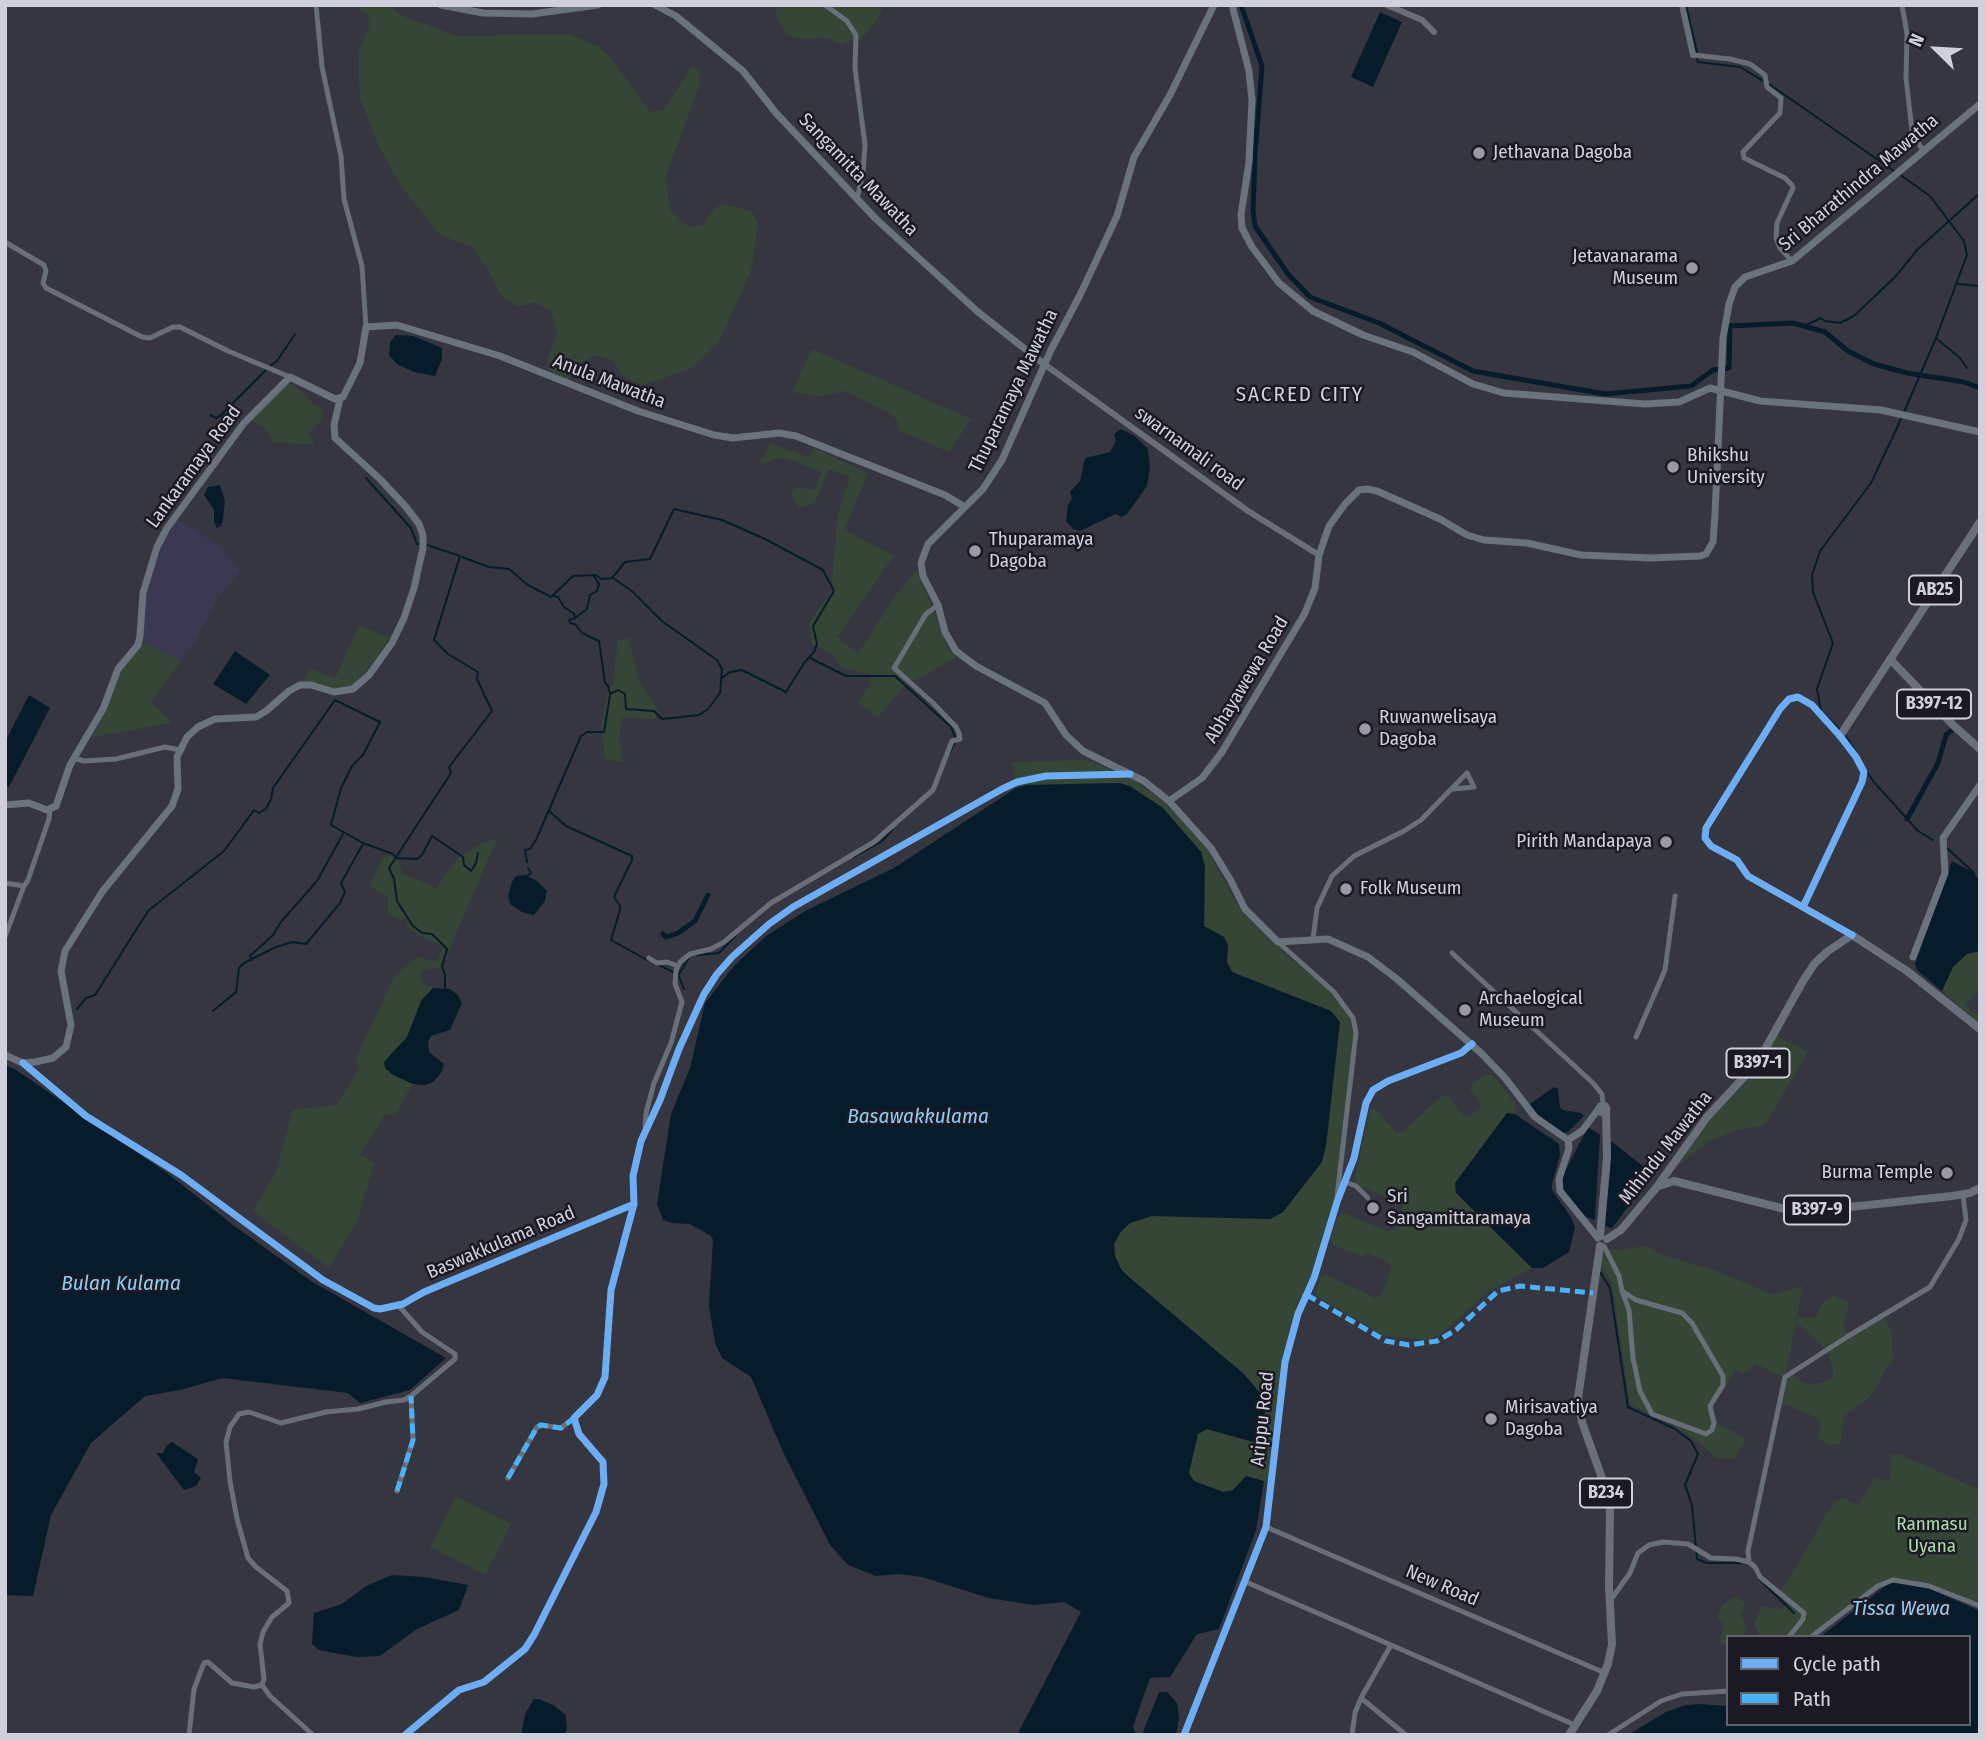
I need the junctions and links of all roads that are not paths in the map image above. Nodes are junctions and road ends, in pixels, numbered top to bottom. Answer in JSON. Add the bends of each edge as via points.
{"nodes":[{"id":1,"x":316,"y":5,"type":"edge"},
{"id":2,"x":441,"y":5,"type":"edge"},
{"id":3,"x":598,"y":5,"type":"edge"},
{"id":4,"x":655,"y":5,"type":"edge"},
{"id":5,"x":825,"y":5,"type":"edge"},
{"id":6,"x":1214,"y":5,"type":"edge"},
{"id":7,"x":1232,"y":5,"type":"edge"},
{"id":8,"x":1387,"y":5,"type":"edge"},
{"id":9,"x":1682,"y":5,"type":"edge"},
{"id":10,"x":1902,"y":5,"type":"edge"},
{"id":11,"x":1434,"y":32,"type":"dead end"},
{"id":12,"x":1693,"y":55,"type":"joint"},
{"id":13,"x":1980,"y":104,"type":"edge"},
{"id":14,"x":1923,"y":151,"type":"junction"},
{"id":15,"x":857,"y":199,"type":"junction"},
{"id":16,"x":5,"y":242,"type":"edge"},
{"id":17,"x":1792,"y":261,"type":"junction"},
{"id":18,"x":366,"y":327,"type":"junction"},
{"id":19,"x":1044,"y":364,"type":"junction"},
{"id":20,"x":290,"y":377,"type":"junction"},
{"id":21,"x":1721,"y":387,"type":"junction"},
{"id":22,"x":340,"y":399,"type":"junction"},
{"id":23,"x":1980,"y":432,"type":"edge"},
{"id":24,"x":965,"y":508,"type":"junction"},
{"id":25,"x":1980,"y":522,"type":"edge"},
{"id":26,"x":1319,"y":555,"type":"junction"},
{"id":27,"x":938,"y":605,"type":"junction"},
{"id":28,"x":1890,"y":659,"type":"junction"},
{"id":29,"x":1840,"y":736,"type":"junction"},
{"id":30,"x":1980,"y":749,"type":"edge"},
{"id":31,"x":180,"y":750,"type":"junction"},
{"id":32,"x":73,"y":758,"type":"junction"},
{"id":33,"x":1130,"y":774,"type":"junction"},
{"id":34,"x":1980,"y":785,"type":"edge"},
{"id":35,"x":1452,"y":789,"type":"dead end"},
{"id":36,"x":1169,"y":801,"type":"junction"},
{"id":37,"x":5,"y":805,"type":"edge"},
{"id":38,"x":50,"y":810,"type":"junction"},
{"id":39,"x":5,"y":883,"type":"edge"},
{"id":40,"x":24,"y":886,"type":"junction"},
{"id":41,"x":1675,"y":897,"type":"dead end"},
{"id":42,"x":1800,"y":905,"type":"junction"},
{"id":43,"x":1852,"y":935,"type":"junction"},
{"id":44,"x":5,"y":936,"type":"edge"},
{"id":45,"x":1313,"y":939,"type":"junction"},
{"id":46,"x":1278,"y":942,"type":"junction"},
{"id":47,"x":1452,"y":953,"type":"dead end"},
{"id":48,"x":1913,"y":957,"type":"dead end"},
{"id":49,"x":649,"y":958,"type":"dead end"},
{"id":50,"x":678,"y":966,"type":"junction"},
{"id":51,"x":1980,"y":1029,"type":"edge"},
{"id":52,"x":1636,"y":1037,"type":"dead end"},
{"id":53,"x":1472,"y":1044,"type":"junction"},
{"id":54,"x":5,"y":1055,"type":"edge"},
{"id":55,"x":23,"y":1063,"type":"junction"},
{"id":56,"x":1602,"y":1111,"type":"junction"},
{"id":57,"x":645,"y":1132,"type":"junction"},
{"id":58,"x":1568,"y":1140,"type":"junction"},
{"id":59,"x":1345,"y":1182,"type":"junction"},
{"id":60,"x":1656,"y":1188,"type":"junction"},
{"id":61,"x":1980,"y":1188,"type":"edge"},
{"id":62,"x":1964,"y":1195,"type":"junction"},
{"id":63,"x":1367,"y":1198,"type":"dead end"},
{"id":64,"x":1337,"y":1202,"type":"junction"},
{"id":65,"x":634,"y":1205,"type":"junction"},
{"id":66,"x":1602,"y":1241,"type":"junction"},
{"id":67,"x":1622,"y":1291,"type":"junction"},
{"id":68,"x":398,"y":1305,"type":"junction"},
{"id":69,"x":411,"y":1396,"type":"junction"},
{"id":70,"x":575,"y":1418,"type":"junction"},
{"id":71,"x":508,"y":1478,"type":"dead end"},
{"id":72,"x":397,"y":1491,"type":"dead end"},
{"id":73,"x":1266,"y":1528,"type":"junction"},
{"id":74,"x":1749,"y":1562,"type":"junction"},
{"id":75,"x":1246,"y":1582,"type":"junction"},
{"id":76,"x":1610,"y":1601,"type":"junction"},
{"id":77,"x":1980,"y":1605,"type":"edge"},
{"id":78,"x":1792,"y":1635,"type":"edge"},
{"id":79,"x":1814,"y":1635,"type":"edge"},
{"id":80,"x":1391,"y":1646,"type":"junction"},
{"id":81,"x":1605,"y":1673,"type":"junction"},
{"id":82,"x":262,"y":1685,"type":"junction"},
{"id":83,"x":1726,"y":1691,"type":"edge"},
{"id":84,"x":1361,"y":1698,"type":"junction"},
{"id":85,"x":1575,"y":1725,"type":"junction"},
{"id":86,"x":189,"y":1735,"type":"edge"},
{"id":87,"x":313,"y":1735,"type":"edge"},
{"id":88,"x":405,"y":1735,"type":"edge"},
{"id":89,"x":1184,"y":1735,"type":"edge"},
{"id":90,"x":1352,"y":1735,"type":"edge"},
{"id":91,"x":1406,"y":1735,"type":"edge"},
{"id":92,"x":1569,"y":1735,"type":"edge"},
{"id":93,"x":1608,"y":1735,"type":"edge"}],
"edges":[{"from":1,"to":18,"type":"street","via":[[344,199],[362,266]]},
{"from":2,"to":3,"type":"main road","via":[[471,12],[532,14]]},
{"from":4,"to":15,"type":"main road","name":"Sangamitta Mawatha","via":[[676,16],[743,71]]},
{"from":5,"to":15,"type":"street","via":[[847,21],[856,35],[855,68],[865,145]]},
{"from":6,"to":19,"type":"main road","name":"Thuparamaya Mawatha","via":[[1134,157],[1117,216]]},
{"from":7,"to":21,"type":"main road","via":[[1252,100],[1242,228],[1273,275],[1304,306],[1496,391],[1645,404],[1679,402],[1706,388]]},
{"from":8,"to":11,"type":"street","via":[[1422,20]]},
{"from":9,"to":12,"type":"street"},
{"from":10,"to":14,"type":"street","via":[[1912,131]]},
{"from":12,"to":17,"type":"street","via":[[1750,64],[1765,75],[1767,87],[1781,98],[1780,113],[1744,152],[1744,158],[1793,185],[1777,223],[1776,238]]},
{"from":13,"to":14,"type":"main road","name":"Sri Bharathindra Mawatha"},
{"from":14,"to":17,"type":"main road","name":"Sri Bharathindra Mawatha"},
{"from":15,"to":19,"type":"main road","name":"Sangamitta Mawatha","via":[[944,282]]},
{"from":16,"to":20,"type":"street","via":[[44,265],[46,288],[142,337],[180,327]]},
{"from":17,"to":21,"type":"main road","name":"Sri Bharathindra Mawatha","via":[[1745,277],[1735,287],[1727,317]]},
{"from":18,"to":22,"type":"main road","via":[[358,369]]},
{"from":18,"to":24,"type":"main road","name":"Anula Mawatha","via":[[397,325],[500,356],[638,411],[720,437],[791,434],[945,495]]},
{"from":19,"to":24,"type":"main road","name":"Thuparamaya Mawatha","via":[[997,469]]},
{"from":19,"to":26,"type":"street","name":"swarnamali road","via":[[1248,511]]},
{"from":20,"to":22,"type":"main road"},
{"from":20,"to":32,"type":"main road","name":"Lankaramaya Road","via":[[244,422],[164,531],[143,593],[138,645],[118,669],[103,709]]},
{"from":21,"to":23,"type":"main road","via":[[1760,401],[1856,407]]},
{"from":21,"to":26,"type":"main road","name":"Abhayawewa Road","via":[[1714,534],[1704,555],[1581,555],[1527,543],[1484,540],[1367,489],[1355,493],[1340,510]]},
{"from":22,"to":31,"type":"main road","via":[[335,438],[380,479],[419,524],[423,544],[399,630],[386,654],[353,689],[344,692],[300,685],[256,717],[220,718],[204,724],[187,737]]},
{"from":24,"to":27,"type":"main road","name":"Thuparamaya Mawatha","via":[[924,553],[923,576]]},
{"from":25,"to":28,"type":"main road","number":"AB25"},
{"from":26,"to":36,"type":"main road","name":"Abhayawewa Road","via":[[1315,588],[1305,613],[1222,752],[1202,778]]},
{"from":27,"to":33,"type":"main road","name":"Thuparamaya Mawatha","via":[[945,632],[962,657],[1045,703],[1078,747]]},
{"from":27,"to":50,"type":"street","via":[[926,614],[894,668],[959,733],[933,790],[874,842],[771,903],[724,942],[690,954]]},
{"from":28,"to":29,"type":"main road","number":"AB25"},
{"from":28,"to":30,"type":"main road","number":"B397-12"},
{"from":29,"to":42,"type":"street","via":[[1860,763],[1864,777]]},
{"from":29,"to":42,"type":"street","via":[[1807,701],[1798,697],[1784,702],[1705,832],[1708,844],[1737,860],[1748,876]]},
{"from":31,"to":32,"type":"street","via":[[165,747],[116,759]]},
{"from":31,"to":55,"type":"main road","via":[[172,806],[102,892],[65,951],[61,971],[71,1019],[68,1042],[53,1058]]},
{"from":32,"to":38,"type":"main road","name":"Lankaramaya Road","via":[[58,802]]},
{"from":33,"to":36,"type":"main road","name":"Thuparamaya Mawatha"},
{"from":33,"to":57,"type":"street","via":[[1064,774],[1017,782],[769,924],[732,957],[704,994]]},
{"from":34,"to":48,"type":"main road","via":[[1948,828],[1942,845],[1945,873]]},
{"from":35,"to":45,"type":"street","via":[[1421,820],[1353,856],[1332,876],[1317,908]]},
{"from":36,"to":46,"type":"main road","name":"Thuparamaya Mawatha","via":[[1211,848],[1245,909]]},
{"from":37,"to":38,"type":"main road","via":[[29,803]]},
{"from":38,"to":40,"type":"street"},
{"from":39,"to":40,"type":"street"},
{"from":40,"to":44,"type":"street"},
{"from":41,"to":52,"type":"street","via":[[1665,970]]},
{"from":42,"to":43,"type":"street"},
{"from":43,"to":51,"type":"main road","via":[[1908,971]]},
{"from":43,"to":60,"type":"main road","name":"Mihindu Mawatha","number":"B397-1","via":[[1810,969],[1764,1054],[1707,1117]]},
{"from":45,"to":46,"type":"main road"},
{"from":45,"to":53,"type":"main road","via":[[1332,940],[1376,961]]},
{"from":46,"to":64,"type":"street","via":[[1334,992],[1353,1018],[1356,1033]]},
{"from":47,"to":56,"type":"street","via":[[1601,1091]]},
{"from":49,"to":50,"type":"street","via":[[657,964]]},
{"from":50,"to":57,"type":"street","via":[[675,984],[682,1002],[654,1083]]},
{"from":53,"to":58,"type":"main road","via":[[1535,1117]]},
{"from":53,"to":59,"type":"street","name":"Arippu Road","via":[[1461,1053],[1373,1090]]},
{"from":54,"to":55,"type":"main road"},
{"from":55,"to":68,"type":"street","name":"Baswakkulama Road","via":[[86,1116],[181,1175],[323,1280],[380,1309]]},
{"from":56,"to":58,"type":"main road"},
{"from":56,"to":66,"type":"main road","number":"B234","via":[[1607,1158]]},
{"from":57,"to":65,"type":"street","via":[[634,1176]]},
{"from":58,"to":66,"type":"main road","via":[[1560,1191]]},
{"from":59,"to":63,"type":"street"},
{"from":59,"to":64,"type":"street","name":"Arippu Road"},
{"from":60,"to":62,"type":"main road","number":"B397-9","via":[[1674,1181],[1803,1210]]},
{"from":60,"to":66,"type":"main road","name":"Mihindu Mawatha","number":"B397-1","via":[[1622,1230]]},
{"from":61,"to":62,"type":"main road","number":"B397-9"},
{"from":62,"to":74,"type":"street","via":[[1966,1220],[1959,1239],[1930,1287],[1785,1377]]},
{"from":64,"to":73,"type":"street","name":"Arippu Road","via":[[1285,1362]]},
{"from":65,"to":68,"type":"street","name":"Baswakkulama Road"},
{"from":65,"to":70,"type":"street","via":[[611,1290],[605,1377],[597,1395]]},
{"from":66,"to":67,"type":"street"},
{"from":66,"to":76,"type":"main road","number":"B234","via":[[1578,1398],[1610,1509]]},
{"from":67,"to":67,"type":"street","via":[[1629,1310],[1640,1391],[1652,1414],[1706,1434],[1712,1430],[1710,1405],[1723,1385],[1723,1376],[1692,1323],[1682,1313],[1636,1300]]},
{"from":68,"to":69,"type":"street","via":[[422,1332],[455,1354],[455,1359]]},
{"from":69,"to":72,"type":"street","via":[[413,1440]]},
{"from":69,"to":82,"type":"street","via":[[281,1423],[249,1412],[240,1414],[230,1427],[226,1442],[230,1481],[248,1558],[288,1591],[286,1607],[263,1632]]},
{"from":70,"to":71,"type":"street","via":[[561,1428],[537,1427]]},
{"from":70,"to":88,"type":"street","via":[[579,1434],[603,1462],[604,1484],[596,1512],[534,1635],[525,1649],[484,1682],[459,1690]]},
{"from":73,"to":75,"type":"street","name":"Arippu Road"},
{"from":73,"to":81,"type":"street","name":"New Road"},
{"from":74,"to":76,"type":"street","via":[[1711,1558],[1688,1544],[1649,1545],[1638,1553]]},
{"from":74,"to":78,"type":"street","via":[[1760,1577],[1804,1613]]},
{"from":75,"to":80,"type":"street"},
{"from":75,"to":89,"type":"street","name":"Arippu Road"},
{"from":76,"to":81,"type":"main road","number":"B234","via":[[1612,1644]]},
{"from":77,"to":79,"type":"street","via":[[1912,1581],[1893,1580],[1878,1586]]},
{"from":80,"to":84,"type":"street"},
{"from":80,"to":85,"type":"street"},
{"from":81,"to":85,"type":"main road","number":"B234"},
{"from":82,"to":86,"type":"street","via":[[232,1683],[204,1663],[194,1689]]},
{"from":82,"to":87,"type":"street"},
{"from":83,"to":93,"type":"street","via":[[1671,1697]]},
{"from":84,"to":90,"type":"street"},
{"from":84,"to":91,"type":"street"},
{"from":85,"to":92,"type":"main road","number":"B234"}]}
